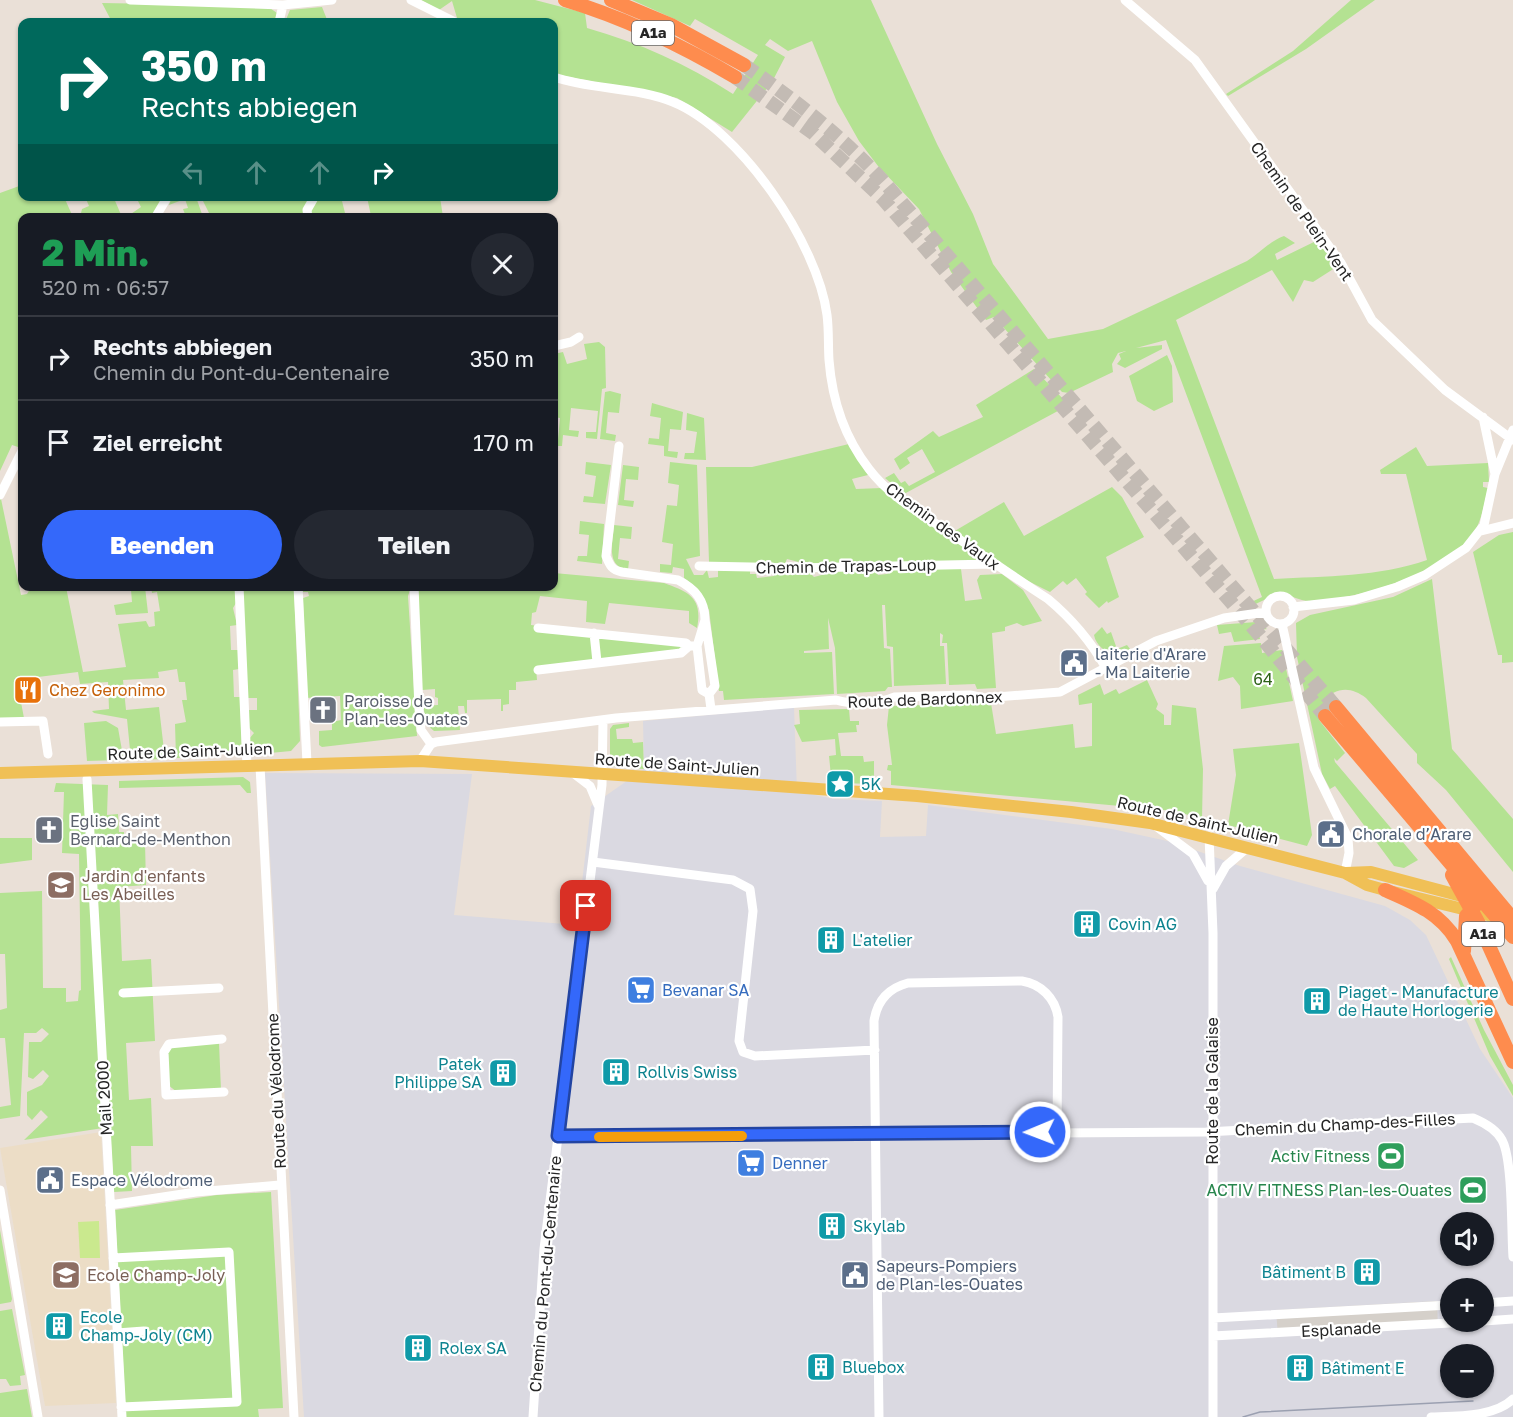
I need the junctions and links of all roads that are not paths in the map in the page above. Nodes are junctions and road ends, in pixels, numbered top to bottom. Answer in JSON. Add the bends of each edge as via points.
{"nodes":[{"id":1,"x":130,"y":0,"type":"edge"},
{"id":2,"x":332,"y":0,"type":"edge"},
{"id":3,"x":411,"y":0,"type":"edge"},
{"id":4,"x":565,"y":0,"type":"edge"},
{"id":5,"x":611,"y":0,"type":"edge"},
{"id":6,"x":1125,"y":0,"type":"edge"},
{"id":7,"x":283,"y":5,"type":"junction"},
{"id":8,"x":280,"y":18,"type":"edge"},
{"id":9,"x":447,"y":18,"type":"edge"},
{"id":10,"x":744,"y":65,"type":"tunnel mouth"},
{"id":11,"x":735,"y":77,"type":"tunnel mouth"},
{"id":12,"x":558,"y":78,"type":"edge"},
{"id":13,"x":579,"y":337,"type":"dead end"},
{"id":14,"x":558,"y":345,"type":"edge"},
{"id":15,"x":1483,"y":417,"type":"junction"},
{"id":16,"x":1512,"y":436,"type":"edge"},
{"id":17,"x":619,"y":446,"type":"dead end"},
{"id":18,"x":18,"y":459,"type":"edge"},
{"id":19,"x":1495,"y":474,"type":"junction"},
{"id":20,"x":0,"y":495,"type":"edge"},
{"id":21,"x":1513,"y":523,"type":"edge"},
{"id":22,"x":1481,"y":531,"type":"junction"},
{"id":23,"x":994,"y":564,"type":"junction"},
{"id":24,"x":699,"y":566,"type":"dead end"},
{"id":25,"x":239,"y":591,"type":"edge"},
{"id":26,"x":298,"y":591,"type":"edge"},
{"id":27,"x":414,"y":591,"type":"edge"},
{"id":28,"x":1293,"y":607,"type":"junction"},
{"id":29,"x":1266,"y":612,"type":"junction"},
{"id":30,"x":705,"y":620,"type":"junction"},
{"id":31,"x":1282,"y":624,"type":"junction"},
{"id":32,"x":538,"y":628,"type":"dead end"},
{"id":33,"x":594,"y":633,"type":"junction"},
{"id":34,"x":693,"y":646,"type":"junction"},
{"id":35,"x":597,"y":662,"type":"junction"},
{"id":36,"x":1106,"y":668,"type":"junction"},
{"id":37,"x":538,"y":670,"type":"dead end"},
{"id":38,"x":705,"y":692,"type":"junction"},
{"id":39,"x":711,"y":709,"type":"junction"},
{"id":40,"x":603,"y":720,"type":"junction"},
{"id":41,"x":0,"y":722,"type":"edge"},
{"id":42,"x":431,"y":744,"type":"junction"},
{"id":43,"x":48,"y":754,"type":"dead end"},
{"id":44,"x":420,"y":761,"type":"junction"},
{"id":45,"x":307,"y":763,"type":"junction"},
{"id":46,"x":247,"y":766,"type":"junction"},
{"id":47,"x":260,"y":766,"type":"junction"},
{"id":48,"x":0,"y":773,"type":"edge"},
{"id":49,"x":573,"y":773,"type":"junction"},
{"id":50,"x":603,"y":775,"type":"junction"},
{"id":51,"x":87,"y":780,"type":"dead end"},
{"id":52,"x":599,"y":810,"type":"junction"},
{"id":53,"x":1150,"y":823,"type":"junction"},
{"id":54,"x":1209,"y":836,"type":"junction"},
{"id":55,"x":1248,"y":847,"type":"junction"},
{"id":56,"x":1440,"y":852,"type":"junction"},
{"id":57,"x":593,"y":862,"type":"junction"},
{"id":58,"x":1345,"y":873,"type":"junction"},
{"id":59,"x":1385,"y":890,"type":"junction"},
{"id":60,"x":1212,"y":891,"type":"junction"},
{"id":61,"x":1483,"y":901,"type":"junction"},
{"id":62,"x":1513,"y":909,"type":"edge"},
{"id":63,"x":1470,"y":910,"type":"junction"},
{"id":64,"x":1513,"y":920,"type":"edge"},
{"id":65,"x":1513,"y":937,"type":"edge"},
{"id":66,"x":1469,"y":971,"type":"junction"},
{"id":67,"x":219,"y":988,"type":"dead end"},
{"id":68,"x":123,"y":993,"type":"dead end"},
{"id":69,"x":1513,"y":999,"type":"edge"},
{"id":70,"x":222,"y":1040,"type":"dead end"},
{"id":71,"x":875,"y":1050,"type":"junction"},
{"id":72,"x":1513,"y":1062,"type":"edge"},
{"id":73,"x":224,"y":1092,"type":"dead end"},
{"id":74,"x":1211,"y":1131,"type":"junction"},
{"id":75,"x":1058,"y":1132,"type":"junction"},
{"id":76,"x":876,"y":1134,"type":"junction"},
{"id":77,"x":558,"y":1136,"type":"junction"},
{"id":78,"x":280,"y":1185,"type":"junction"},
{"id":79,"x":0,"y":1190,"type":"edge"},
{"id":80,"x":110,"y":1205,"type":"junction"},
{"id":81,"x":2,"y":1220,"type":"edge"},
{"id":82,"x":1513,"y":1257,"type":"edge"},
{"id":83,"x":113,"y":1258,"type":"junction"},
{"id":84,"x":1513,"y":1301,"type":"edge"},
{"id":85,"x":1494,"y":1302,"type":"edge"},
{"id":86,"x":1440,"y":1306,"type":"edge"},
{"id":87,"x":1213,"y":1318,"type":"junction"},
{"id":88,"x":1513,"y":1319,"type":"edge"},
{"id":89,"x":1494,"y":1320,"type":"edge"},
{"id":90,"x":1440,"y":1324,"type":"edge"},
{"id":91,"x":144,"y":1331,"type":"dead end"},
{"id":92,"x":117,"y":1333,"type":"junction"},
{"id":93,"x":1213,"y":1336,"type":"junction"},
{"id":94,"x":1510,"y":1402,"type":"edge"},
{"id":95,"x":121,"y":1412,"type":"edge"},
{"id":96,"x":38,"y":1417,"type":"edge"},
{"id":97,"x":294,"y":1417,"type":"edge"},
{"id":98,"x":533,"y":1417,"type":"edge"},
{"id":99,"x":879,"y":1417,"type":"edge"},
{"id":100,"x":1213,"y":1417,"type":"edge"},
{"id":101,"x":1431,"y":1417,"type":"edge"}],
"edges":[{"from":1,"to":7,"type":"street"},
{"from":2,"to":7,"type":"street"},
{"from":3,"to":9,"type":"street"},
{"from":4,"to":11,"type":"highway","number":"A1a","via":[[642,28]]},
{"from":5,"to":10,"type":"highway","number":"A1a","via":[[692,36]]},
{"from":6,"to":15,"type":"street","name":"Chemin de Plein-Vent","via":[[1195,60],[1341,263],[1372,320],[1445,390]]},
{"from":7,"to":8,"type":"street"},
{"from":12,"to":23,"type":"street","name":"Chemin des Vaulx","via":[[674,102],[719,132],[744,155],[777,202],[819,279],[835,396],[848,435],[861,457],[894,494]]},
{"from":13,"to":14,"type":"street"},
{"from":15,"to":16,"type":"street","name":"Chemin de Plein-Vent"},
{"from":15,"to":19,"type":"street"},
{"from":16,"to":19,"type":"street","name":"Route de Bardonnex"},
{"from":17,"to":30,"type":"street","via":[[606,556],[610,565],[622,572],[685,583],[702,602]]},
{"from":18,"to":20,"type":"street"},
{"from":19,"to":22,"type":"street","name":"Route de Bardonnex"},
{"from":21,"to":22,"type":"street"},
{"from":22,"to":28,"type":"street","name":"Route de Bardonnex","via":[[1466,548],[1409,583],[1354,600]]},
{"from":23,"to":24,"type":"street","name":"Chemin de Trapas-Loup"},
{"from":23,"to":36,"type":"street","name":"Chemin des Vaulx","via":[[1068,615]]},
{"from":25,"to":46,"type":"street"},
{"from":26,"to":45,"type":"street"},
{"from":27,"to":42,"type":"street","via":[[421,730]]},
{"from":28,"to":29,"type":"street","name":"Route de Bardonnex","via":[[1288,599],[1277,596],[1268,602]]},
{"from":28,"to":31,"type":"street","via":[[1291,618]]},
{"from":29,"to":31,"type":"street","via":[[1270,620]]},
{"from":29,"to":36,"type":"street","name":"Route de Bardonnex","via":[[1203,624],[1156,641]]},
{"from":30,"to":34,"type":"street"},
{"from":30,"to":38,"type":"street","via":[[715,686]]},
{"from":31,"to":58,"type":"street","via":[[1314,768],[1348,838]]},
{"from":32,"to":33,"type":"street"},
{"from":33,"to":34,"type":"street"},
{"from":33,"to":35,"type":"street"},
{"from":34,"to":35,"type":"street","via":[[681,653]]},
{"from":34,"to":38,"type":"street"},
{"from":35,"to":37,"type":"street"},
{"from":36,"to":39,"type":"street","name":"Route de Bardonnex","via":[[1060,692],[1042,694],[894,697],[885,701],[836,700]]},
{"from":38,"to":39,"type":"street"},
{"from":39,"to":40,"type":"street","name":"Route de Bardonnex"},
{"from":40,"to":42,"type":"street","name":"Route de Bardonnex"},
{"from":40,"to":50,"type":"street"},
{"from":41,"to":43,"type":"street","via":[[43,721]]},
{"from":42,"to":44,"type":"street"},
{"from":44,"to":45,"type":"main road","name":"Route de Saint-Julien"},
{"from":44,"to":49,"type":"main road","name":"Route de Saint-Julien"},
{"from":45,"to":47,"type":"main road","name":"Route de Saint-Julien"},
{"from":46,"to":47,"type":"main road","name":"Route de Saint-Julien"},
{"from":46,"to":48,"type":"main road","name":"Route de Saint-Julien"},
{"from":47,"to":78,"type":"street","name":"Route du Vélodrome"},
{"from":49,"to":50,"type":"main road","name":"Route de Saint-Julien"},
{"from":49,"to":52,"type":"street","via":[[595,793]]},
{"from":50,"to":52,"type":"street","name":"Chemin du Pont-du-Centenaire"},
{"from":50,"to":53,"type":"main road","name":"Route de Saint-Julien","via":[[939,798]]},
{"from":51,"to":80,"type":"street","name":"Mail 2000"},
{"from":52,"to":57,"type":"street","name":"Chemin du Pont-du-Centenaire"},
{"from":53,"to":54,"type":"main road","name":"Route de Saint-Julien"},
{"from":53,"to":60,"type":"street","via":[[1193,854]]},
{"from":54,"to":55,"type":"main road","name":"Route de Saint-Julien"},
{"from":54,"to":60,"type":"street","name":"Route de la Galaise"},
{"from":55,"to":58,"type":"main road","name":"Route de Saint-Julien"},
{"from":55,"to":60,"type":"street","via":[[1226,866]]},
{"from":56,"to":64,"type":"highway","number":"A1a","via":[[1330,712]]},
{"from":56,"to":65,"type":"highway","number":"A1a"},
{"from":56,"to":69,"type":"highway","number":"A1a"},
{"from":57,"to":71,"type":"street","via":[[733,880],[750,889],[753,911],[739,1041],[743,1052],[754,1056]]},
{"from":57,"to":77,"type":"street","name":"Chemin du Pont-du-Centenaire"},
{"from":58,"to":59,"type":"main road","name":"Route de Saint-Julien"},
{"from":58,"to":61,"type":"main road","name":"Route de Saint-Julien","via":[[1371,872]]},
{"from":59,"to":63,"type":"main road","name":"Route de Saint-Julien"},
{"from":59,"to":66,"type":"highway","via":[[1442,920],[1457,941]]},
{"from":60,"to":74,"type":"street","name":"Route de la Galaise"},
{"from":61,"to":62,"type":"main road","name":"Route de Saint-Julien"},
{"from":61,"to":63,"type":"highway"},
{"from":63,"to":64,"type":"main road","name":"Route de Saint-Julien"},
{"from":63,"to":66,"type":"highway","via":[[1464,929]]},
{"from":66,"to":72,"type":"highway"},
{"from":67,"to":68,"type":"street"},
{"from":70,"to":73,"type":"street","via":[[169,1044],[164,1052],[166,1095]]},
{"from":71,"to":75,"type":"street","via":[[877,1009],[887,993],[901,985],[1022,981],[1035,984],[1050,998],[1057,1012]]},
{"from":71,"to":76,"type":"street"},
{"from":74,"to":75,"type":"street","name":"Chemin du Champ-des-Filles"},
{"from":74,"to":82,"type":"street","name":"Chemin du Champ-des-Filles","via":[[1459,1117],[1481,1122],[1500,1137],[1506,1151]]},
{"from":74,"to":87,"type":"street","name":"Route de la Galaise"},
{"from":75,"to":76,"type":"street","name":"Chemin du Champ-des-Filles"},
{"from":76,"to":77,"type":"street","name":"Chemin du Champ-des-Filles"},
{"from":76,"to":99,"type":"street"},
{"from":77,"to":98,"type":"street","name":"Chemin du Pont-du-Centenaire","via":[[544,1249]]},
{"from":78,"to":80,"type":"street"},
{"from":78,"to":97,"type":"street","name":"Route du Vélodrome"},
{"from":79,"to":81,"type":"street"},
{"from":80,"to":83,"type":"street","name":"Mail 2000"},
{"from":81,"to":96,"type":"street"},
{"from":83,"to":92,"type":"street","name":"Mail 2000"},
{"from":83,"to":95,"type":"street","via":[[229,1252],[237,1402]]},
{"from":84,"to":85,"type":"street"},
{"from":86,"to":87,"type":"street","name":"Esplanade"},
{"from":87,"to":93,"type":"street","name":"Route de la Galaise"},
{"from":88,"to":89,"type":"street"},
{"from":90,"to":93,"type":"street","name":"Esplanade"},
{"from":91,"to":92,"type":"street"},
{"from":92,"to":95,"type":"street","name":"Mail 2000"},
{"from":93,"to":100,"type":"street","name":"Route de la Galaise"},
{"from":94,"to":101,"type":"street","via":[[1492,1414]]}]}
